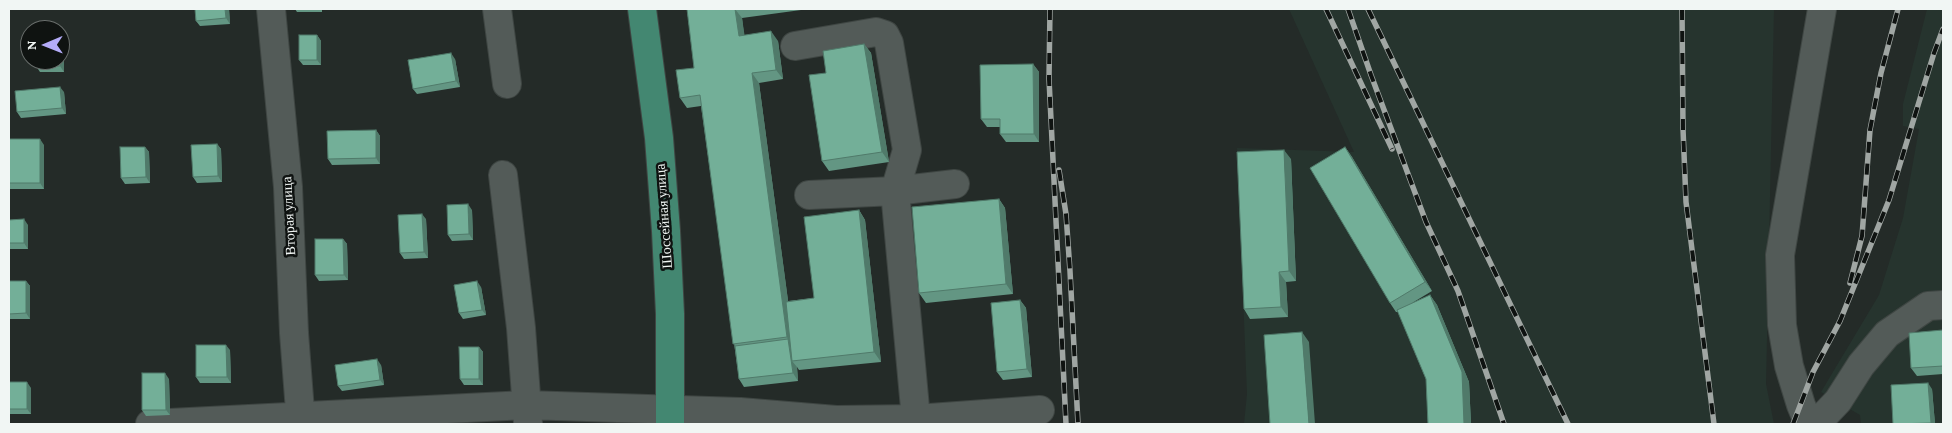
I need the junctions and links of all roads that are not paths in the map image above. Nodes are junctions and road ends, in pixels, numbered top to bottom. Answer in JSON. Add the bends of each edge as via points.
{"nodes":[{"id":1,"x":271,"y":9,"type":"edge"},
{"id":2,"x":497,"y":9,"type":"edge"},
{"id":3,"x":642,"y":9,"type":"edge"},
{"id":4,"x":1822,"y":9,"type":"edge"},
{"id":5,"x":795,"y":46,"type":"dead end"},
{"id":6,"x":507,"y":84,"type":"dead end"},
{"id":7,"x":503,"y":175,"type":"dead end"},
{"id":8,"x":955,"y":184,"type":"dead end"},
{"id":9,"x":895,"y":191,"type":"junction"},
{"id":10,"x":809,"y":195,"type":"dead end"},
{"id":11,"x":1943,"y":305,"type":"edge"},
{"id":12,"x":1040,"y":410,"type":"dead end"},
{"id":13,"x":527,"y":415,"type":"edge"},
{"id":14,"x":670,"y":416,"type":"edge"},
{"id":15,"x":741,"y":418,"type":"edge"},
{"id":16,"x":916,"y":419,"type":"junction"},
{"id":17,"x":301,"y":421,"type":"edge"},
{"id":18,"x":150,"y":424,"type":"edge"},
{"id":19,"x":184,"y":424,"type":"edge"},
{"id":20,"x":1809,"y":424,"type":"edge"},
{"id":21,"x":1816,"y":424,"type":"edge"}],
"edges":[{"from":1,"to":17,"type":"street","name":"Вторая улица","via":[[288,187]]},
{"from":2,"to":6,"type":"street"},
{"from":3,"to":14,"type":"main road","name":"Шоссейная улица","via":[[666,231]]},
{"from":4,"to":20,"type":"street","via":[[1780,255],[1782,325],[1789,366]]},
{"from":5,"to":9,"type":"street","via":[[876,32],[885,35],[907,150]]},
{"from":7,"to":13,"type":"street","via":[[521,328]]},
{"from":8,"to":9,"type":"street"},
{"from":9,"to":10,"type":"street"},
{"from":9,"to":16,"type":"street"},
{"from":11,"to":21,"type":"street","via":[[1928,306],[1887,334],[1838,401]]},
{"from":12,"to":16,"type":"street"},
{"from":13,"to":14,"type":"street"},
{"from":13,"to":17,"type":"street"},
{"from":14,"to":15,"type":"street"},
{"from":15,"to":16,"type":"street"},
{"from":17,"to":19,"type":"street"},
{"from":18,"to":19,"type":"street"}]}
